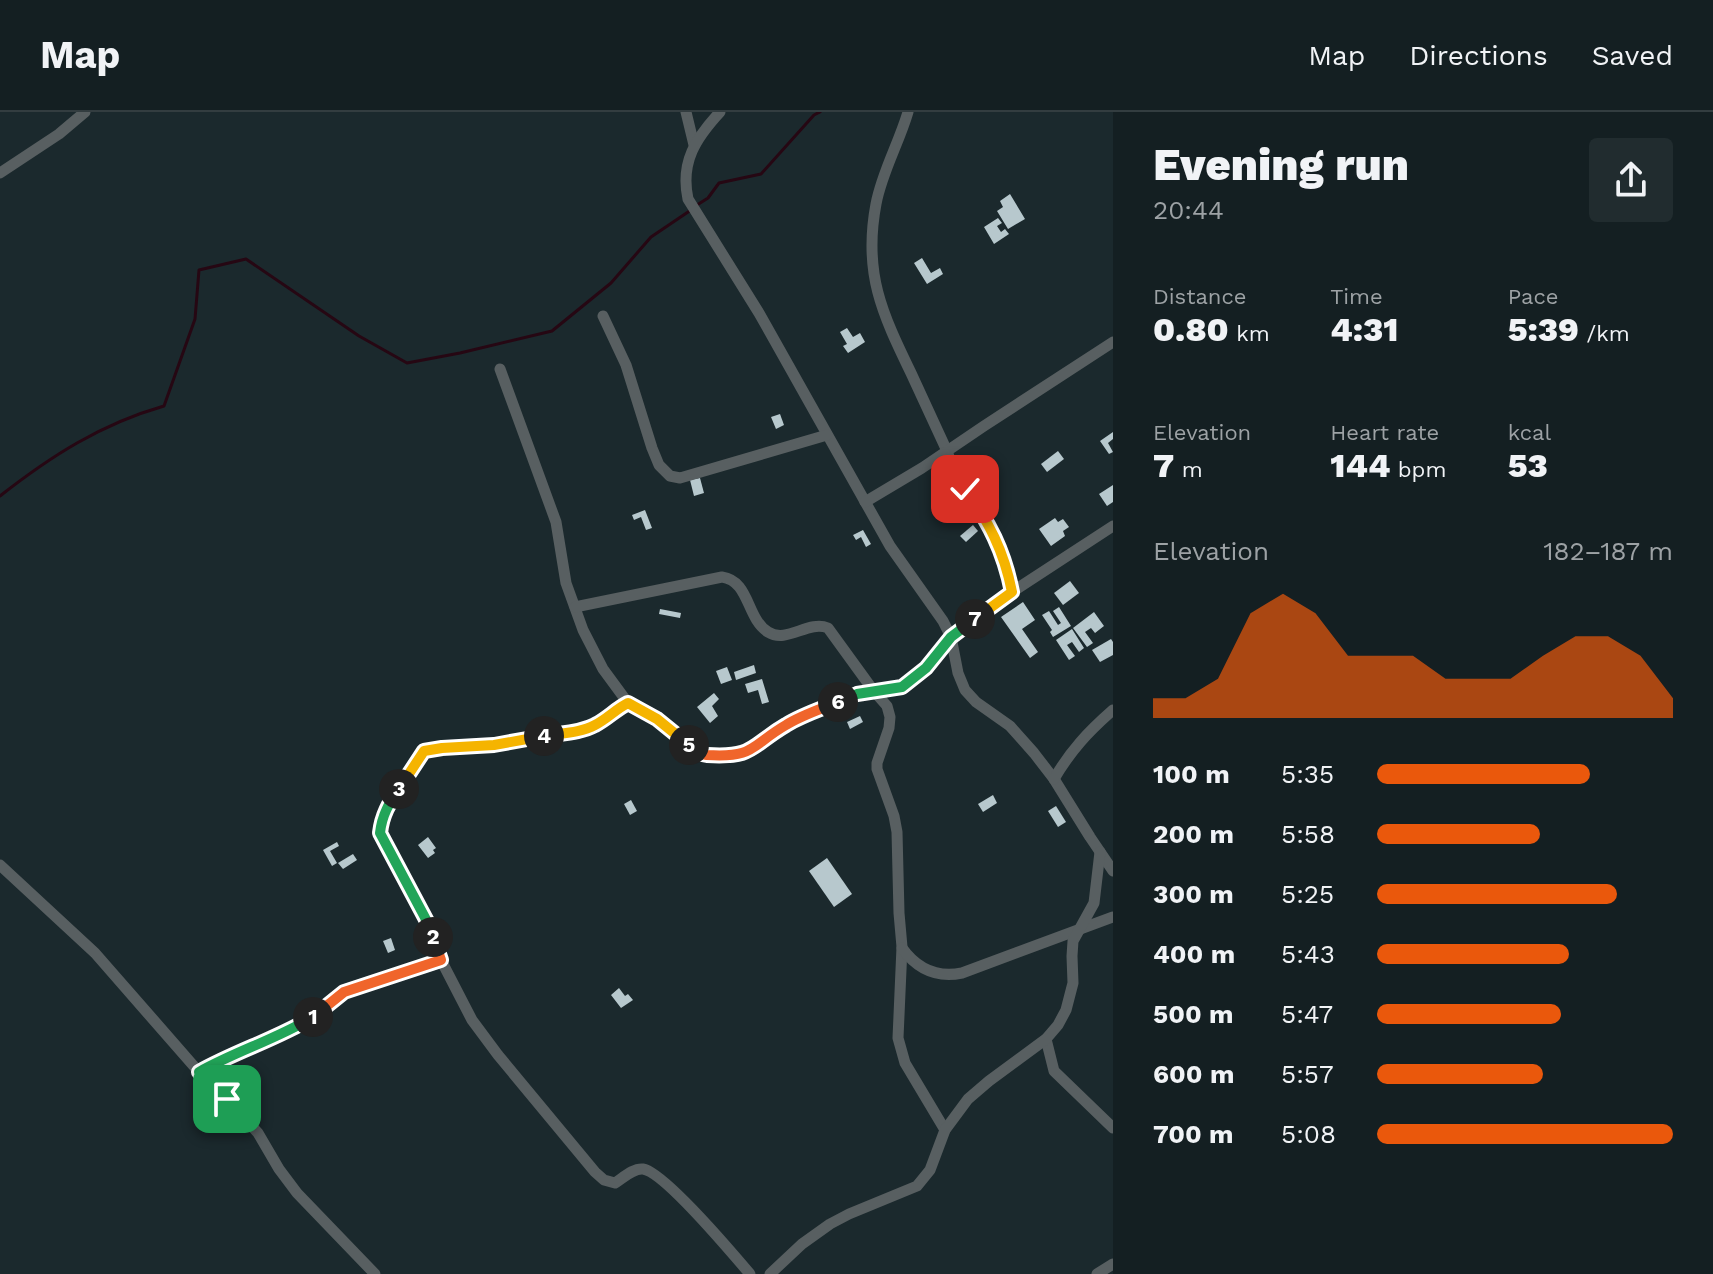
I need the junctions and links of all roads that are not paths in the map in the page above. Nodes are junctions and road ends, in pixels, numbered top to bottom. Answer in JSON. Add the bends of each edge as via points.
{"nodes":[{"id":1,"x":85,"y":112,"type":"edge"},
{"id":2,"x":686,"y":112,"type":"edge"},
{"id":3,"x":720,"y":112,"type":"edge"},
{"id":4,"x":908,"y":112,"type":"edge"},
{"id":5,"x":694,"y":145,"type":"junction"},
{"id":6,"x":0,"y":173,"type":"edge"},
{"id":7,"x":603,"y":316,"type":"dead end"},
{"id":8,"x":1113,"y":342,"type":"edge"},
{"id":9,"x":500,"y":369,"type":"dead end"},
{"id":10,"x":827,"y":435,"type":"junction"},
{"id":11,"x":947,"y":451,"type":"junction"},
{"id":12,"x":865,"y":502,"type":"junction"},
{"id":13,"x":1113,"y":526,"type":"edge"},
{"id":14,"x":1012,"y":592,"type":"junction"},
{"id":15,"x":575,"y":607,"type":"junction"},
{"id":16,"x":951,"y":637,"type":"junction"},
{"id":17,"x":873,"y":690,"type":"junction"},
{"id":18,"x":628,"y":703,"type":"junction"},
{"id":19,"x":1113,"y":710,"type":"edge"},
{"id":20,"x":1054,"y":779,"type":"junction"},
{"id":21,"x":1100,"y":852,"type":"junction"},
{"id":22,"x":0,"y":865,"type":"edge"},
{"id":23,"x":1113,"y":871,"type":"edge"},
{"id":24,"x":1113,"y":917,"type":"edge"},
{"id":25,"x":1080,"y":930,"type":"junction"},
{"id":26,"x":902,"y":947,"type":"junction"},
{"id":27,"x":441,"y":960,"type":"junction"},
{"id":28,"x":1046,"y":1039,"type":"junction"},
{"id":29,"x":199,"y":1072,"type":"junction"},
{"id":30,"x":1113,"y":1128,"type":"edge"},
{"id":31,"x":945,"y":1130,"type":"junction"},
{"id":32,"x":1113,"y":1264,"type":"edge"},
{"id":33,"x":375,"y":1274,"type":"edge"},
{"id":34,"x":750,"y":1274,"type":"edge"},
{"id":35,"x":770,"y":1274,"type":"edge"},
{"id":36,"x":1097,"y":1274,"type":"edge"}],
"edges":[{"from":1,"to":6,"type":"street"},
{"from":2,"to":5,"type":"street"},
{"from":3,"to":5,"type":"street"},
{"from":4,"to":11,"type":"street","via":[[876,202],[871,257],[881,309]]},
{"from":5,"to":10,"type":"street","via":[[685,182],[688,199]]},
{"from":7,"to":10,"type":"street","via":[[659,465],[670,476],[680,478]]},
{"from":8,"to":11,"type":"street"},
{"from":9,"to":15,"type":"street","via":[[556,522]]},
{"from":10,"to":12,"type":"street"},
{"from":11,"to":12,"type":"street"},
{"from":11,"to":14,"type":"street","via":[[1000,546]]},
{"from":12,"to":16,"type":"street"},
{"from":13,"to":14,"type":"street"},
{"from":14,"to":16,"type":"street"},
{"from":15,"to":17,"type":"street","via":[[729,578],[769,633],[828,628]]},
{"from":15,"to":18,"type":"street","via":[[598,660]]},
{"from":16,"to":17,"type":"street","via":[[911,681]]},
{"from":16,"to":20,"type":"street","via":[[965,690],[1010,726]]},
{"from":17,"to":18,"type":"street","via":[[799,718],[740,755],[702,754]]},
{"from":17,"to":26,"type":"street","via":[[890,717],[877,769],[897,832]]},
{"from":18,"to":27,"type":"street","via":[[586,729],[494,745],[430,749],[420,755],[385,810],[380,833],[430,927]]},
{"from":19,"to":20,"type":"street","via":[[1086,734]]},
{"from":20,"to":21,"type":"street"},
{"from":21,"to":23,"type":"street"},
{"from":21,"to":25,"type":"street","via":[[1094,903]]},
{"from":22,"to":29,"type":"street","via":[[95,953]]},
{"from":24,"to":25,"type":"street"},
{"from":25,"to":26,"type":"street","via":[[950,975],[918,966]]},
{"from":25,"to":28,"type":"street","via":[[1073,941],[1073,983],[1066,1010]]},
{"from":26,"to":31,"type":"street","via":[[898,1038],[905,1063]]},
{"from":27,"to":29,"type":"street","via":[[344,992],[285,1033]]},
{"from":27,"to":34,"type":"street","via":[[472,1020],[595,1172],[615,1183],[638,1168],[646,1169],[701,1218]]},
{"from":28,"to":30,"type":"street","via":[[1054,1071]]},
{"from":28,"to":31,"type":"street","via":[[968,1099]]},
{"from":29,"to":33,"type":"street","via":[[258,1133],[297,1193]]},
{"from":31,"to":35,"type":"street","via":[[930,1170],[917,1186],[830,1224]]},
{"from":32,"to":36,"type":"street"}]}
